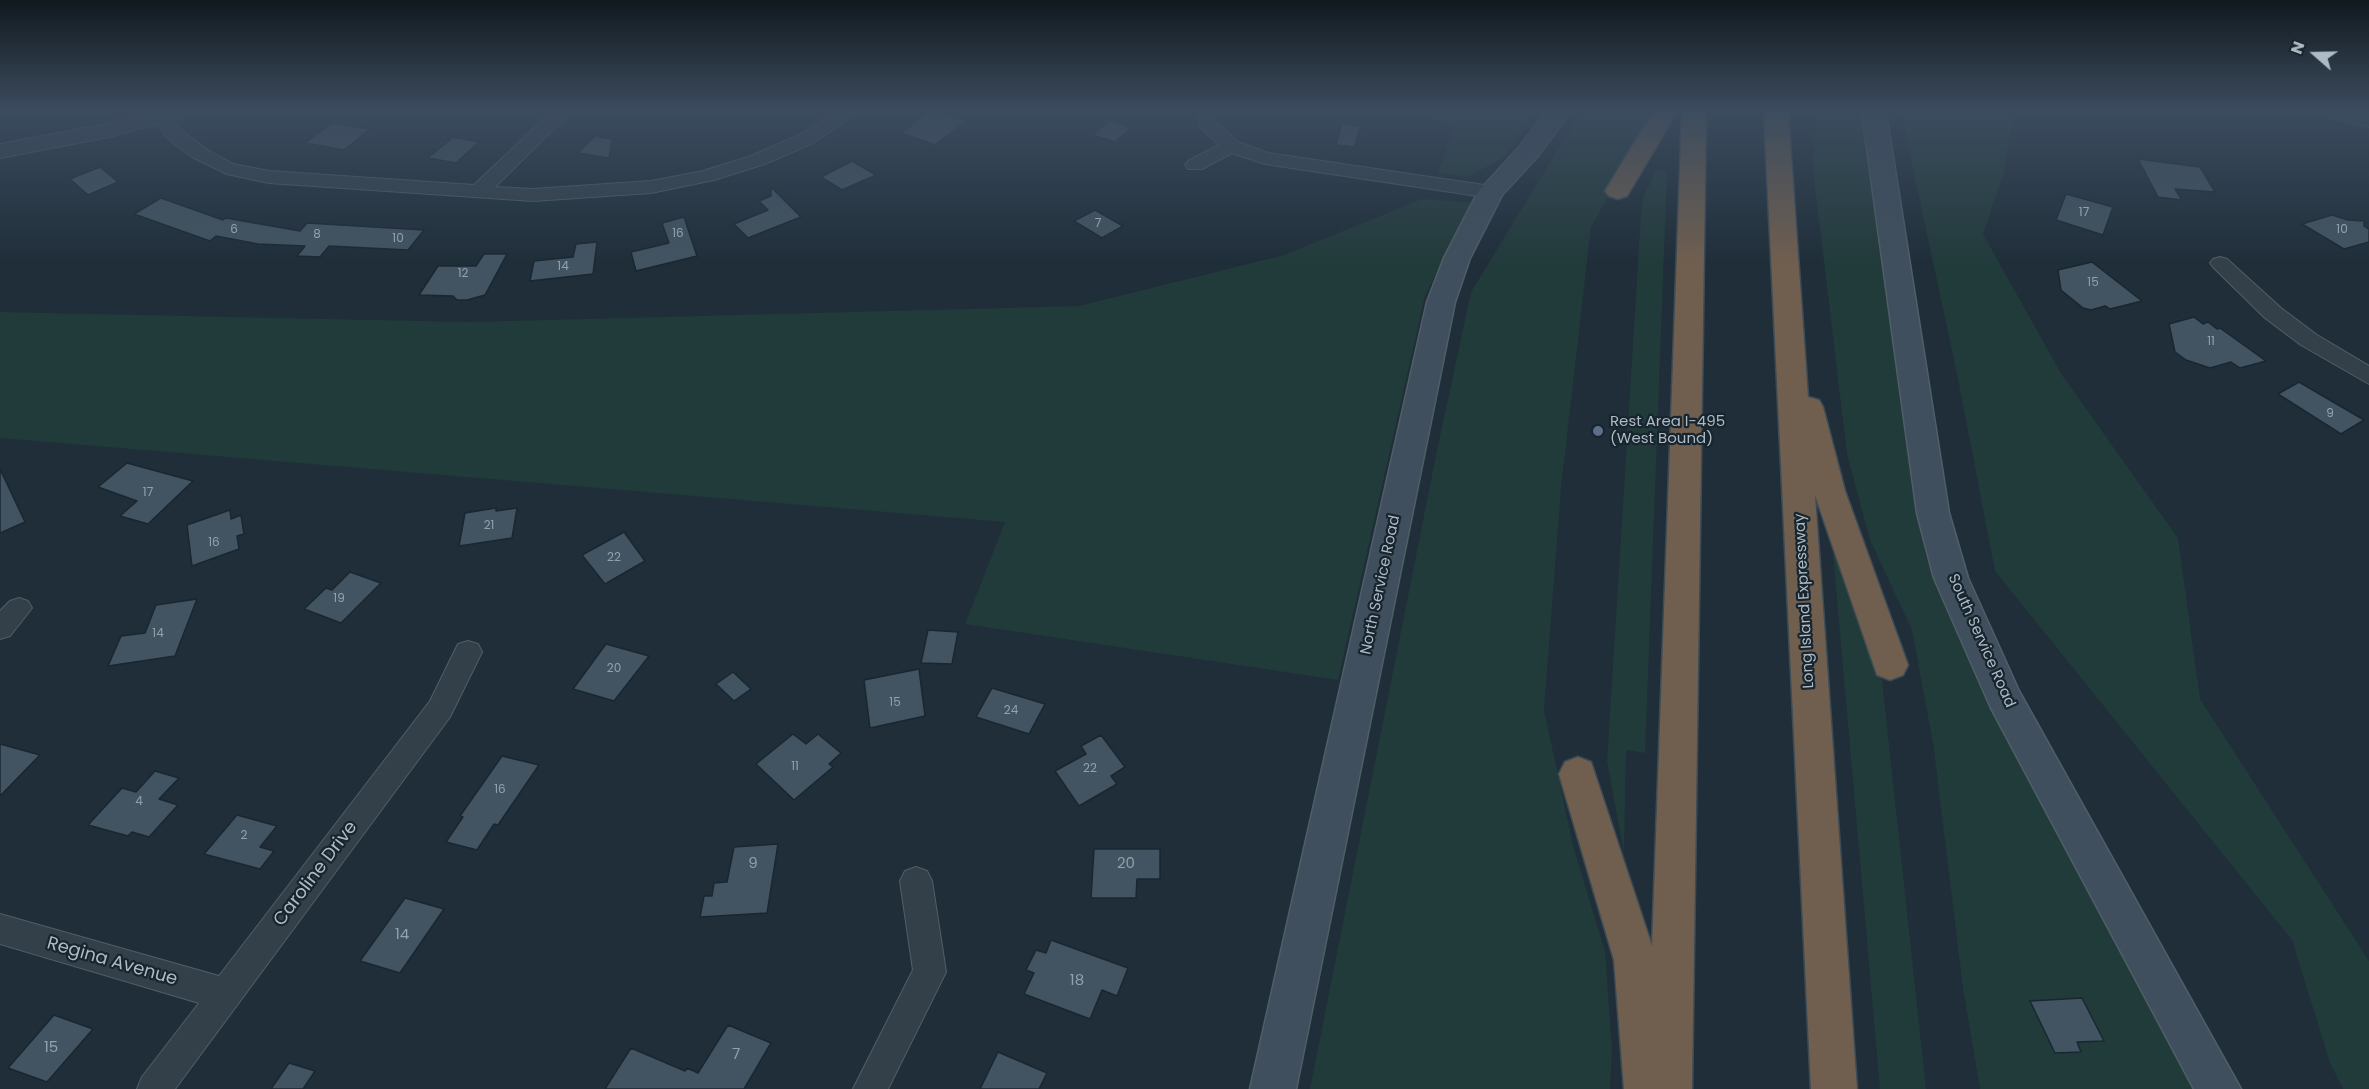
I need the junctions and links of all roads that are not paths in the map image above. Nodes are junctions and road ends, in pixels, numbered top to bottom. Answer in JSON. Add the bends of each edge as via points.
{"nodes":[{"id":1,"x":217,"y":163,"type":"edge"},
{"id":2,"x":509,"y":163,"type":"edge"},
{"id":3,"x":749,"y":163,"type":"edge"},
{"id":4,"x":1199,"y":163,"type":"edge"},
{"id":5,"x":1291,"y":163,"type":"edge"},
{"id":6,"x":1518,"y":163,"type":"edge"},
{"id":7,"x":1635,"y":163,"type":"edge"},
{"id":8,"x":1693,"y":163,"type":"edge"},
{"id":9,"x":1779,"y":163,"type":"edge"},
{"id":10,"x":1881,"y":163,"type":"edge"},
{"id":11,"x":1195,"y":165,"type":"dead end"},
{"id":12,"x":480,"y":190,"type":"junction"},
{"id":13,"x":1491,"y":192,"type":"junction"},
{"id":14,"x":1618,"y":192,"type":"dead end"},
{"id":15,"x":2220,"y":263,"type":"dead end"},
{"id":16,"x":1789,"y":332,"type":"junction"},
{"id":17,"x":2369,"y":376,"type":"edge"},
{"id":18,"x":19,"y":608,"type":"dead end"},
{"id":19,"x":0,"y":628,"type":"edge"},
{"id":20,"x":468,"y":652,"type":"dead end"},
{"id":21,"x":1890,"y":665,"type":"dead end"},
{"id":22,"x":1578,"y":774,"type":"dead end"},
{"id":23,"x":916,"y":881,"type":"dead end"},
{"id":24,"x":0,"y":929,"type":"edge"},
{"id":25,"x":225,"y":994,"type":"junction"},
{"id":26,"x":154,"y":1089,"type":"edge"},
{"id":27,"x":870,"y":1089,"type":"edge"},
{"id":28,"x":1273,"y":1089,"type":"edge"},
{"id":29,"x":1647,"y":1089,"type":"edge"},
{"id":30,"x":1669,"y":1089,"type":"edge"},
{"id":31,"x":1834,"y":1089,"type":"edge"},
{"id":32,"x":2218,"y":1089,"type":"edge"}],
"edges":[{"from":1,"to":12,"type":"street","via":[[269,177],[314,182]]},
{"from":2,"to":12,"type":"street"},
{"from":3,"to":12,"type":"street","via":[[651,187],[533,195]]},
{"from":4,"to":11,"type":"street"},
{"from":5,"to":13,"type":"street"},
{"from":6,"to":13,"type":"main road","name":"North Service Road"},
{"from":7,"to":14,"type":"highway"},
{"from":8,"to":30,"type":"highway"},
{"from":9,"to":16,"type":"highway","name":"Long Island Expressway"},
{"from":10,"to":32,"type":"main road","name":"South Service Road","via":[[1933,513],[1951,578],[2004,697]]},
{"from":13,"to":28,"type":"main road","name":"North Service Road","via":[[1457,258],[1441,302]]},
{"from":15,"to":17,"type":"street","via":[[2272,313]]},
{"from":16,"to":21,"type":"highway","via":[[1829,491]]},
{"from":16,"to":31,"type":"highway","name":"Long Island Expressway"},
{"from":18,"to":19,"type":"street"},
{"from":20,"to":25,"type":"street","name":"Caroline Drive","via":[[440,709]]},
{"from":22,"to":29,"type":"highway","via":[[1635,960]]},
{"from":23,"to":27,"type":"street","via":[[930,972]]},
{"from":24,"to":25,"type":"street","name":"Regina Avenue"},
{"from":25,"to":26,"type":"street","name":"Caroline Drive"}]}
